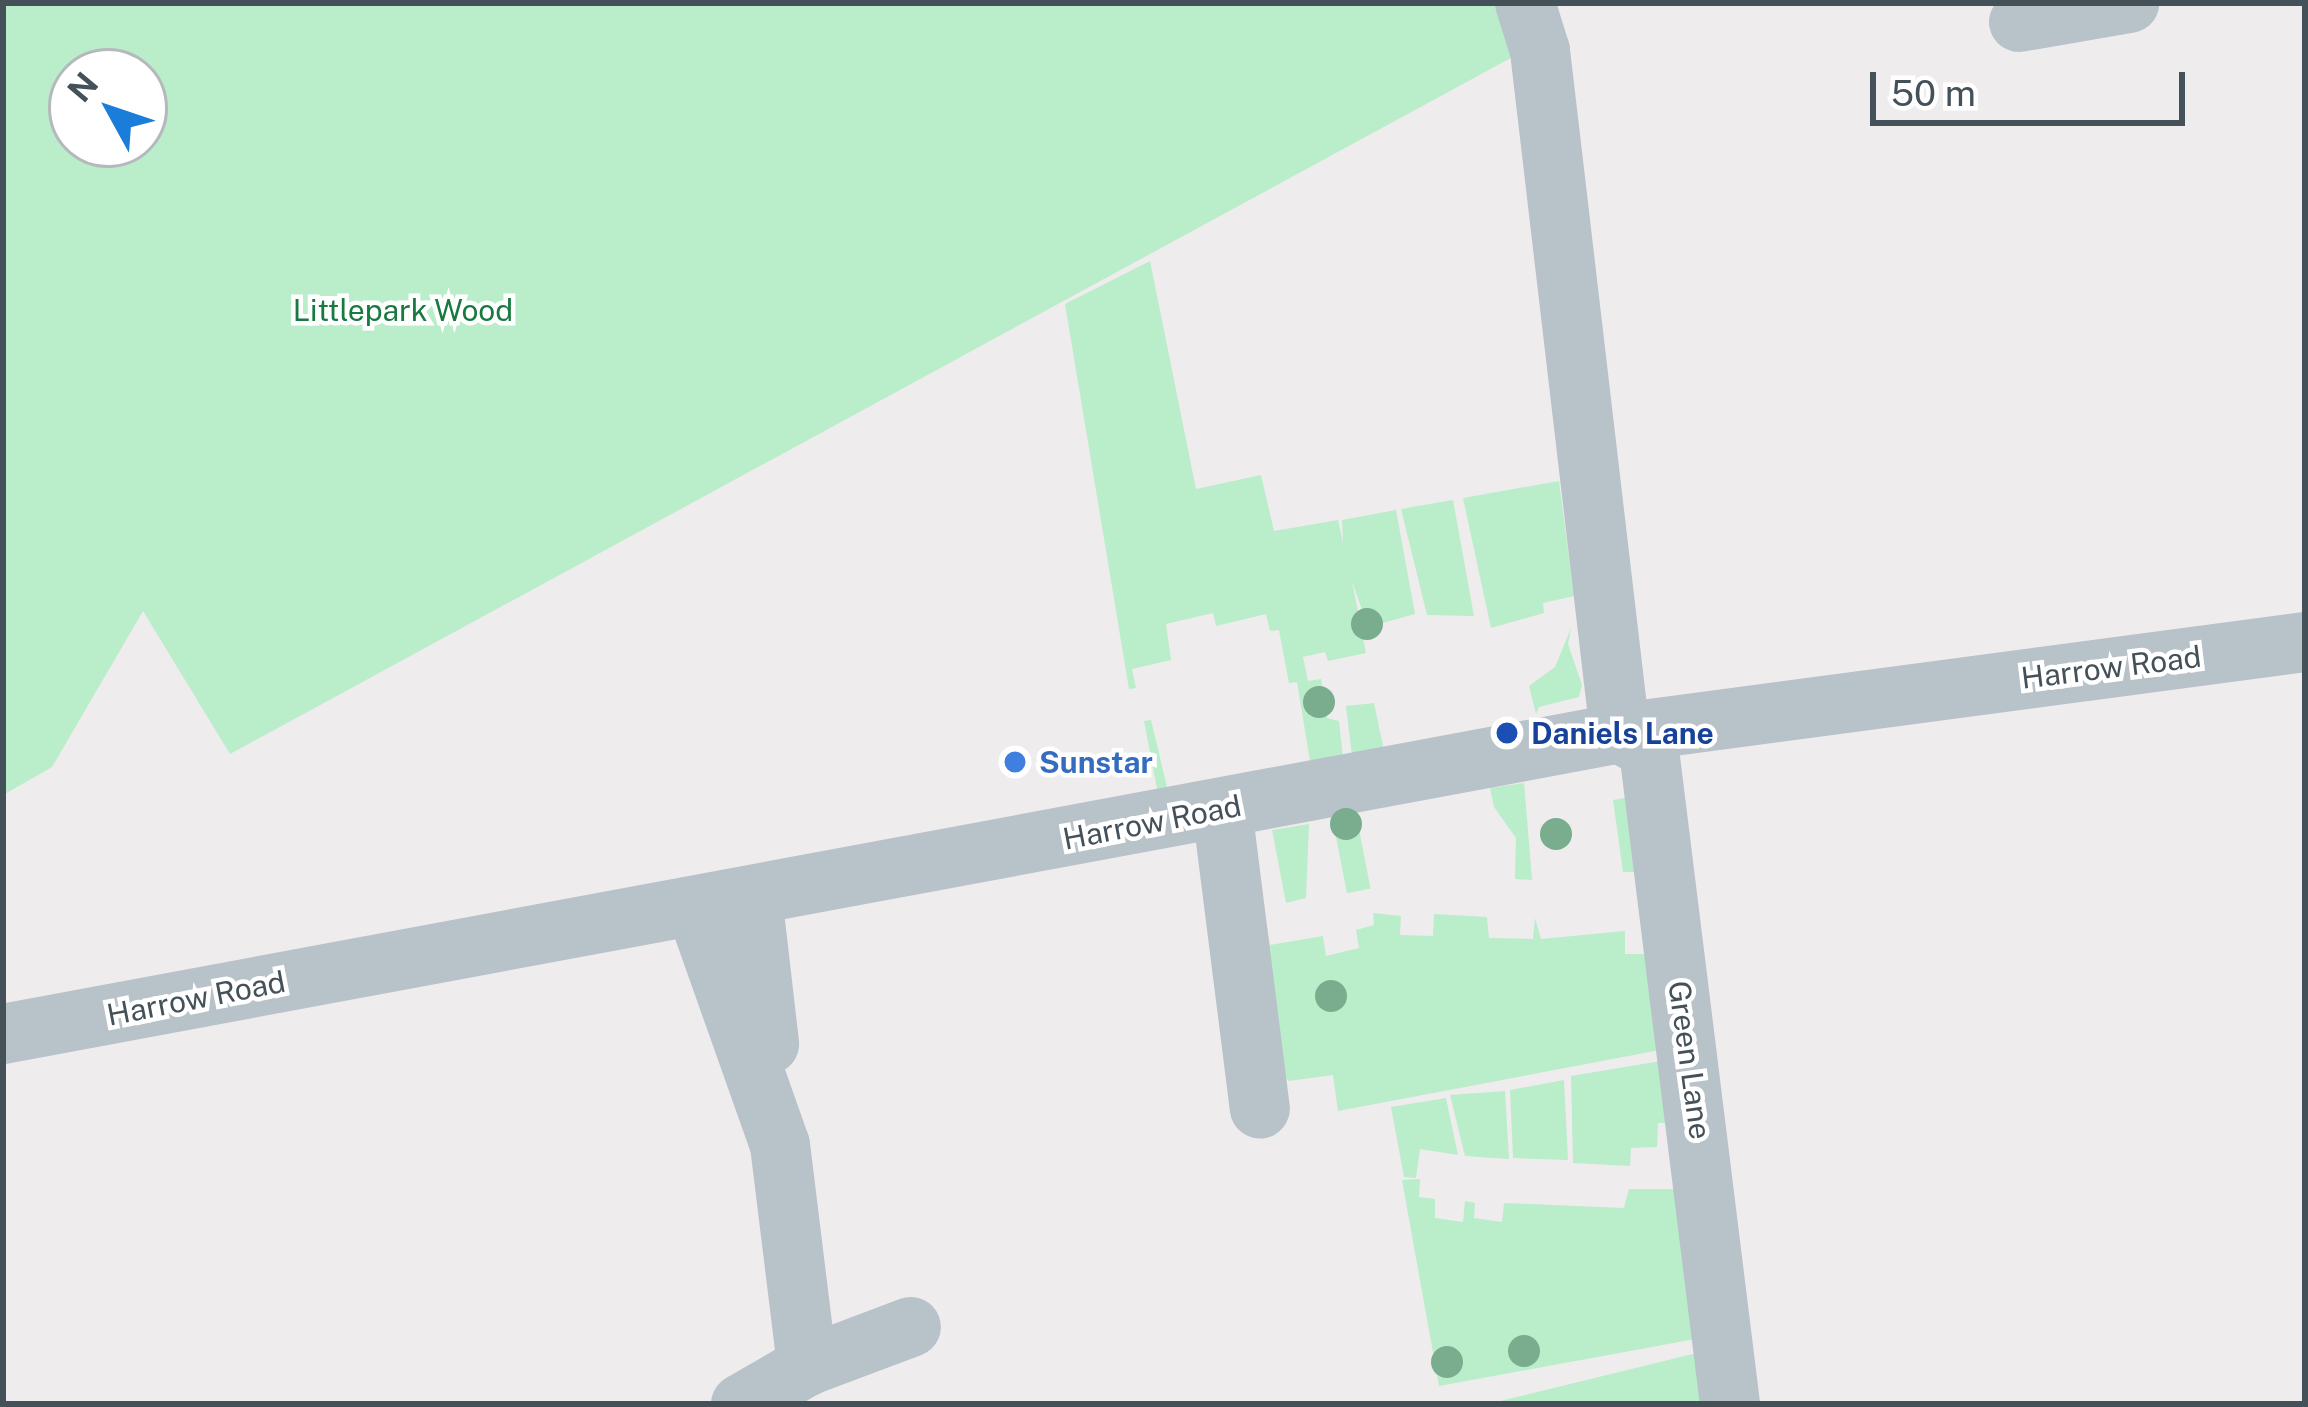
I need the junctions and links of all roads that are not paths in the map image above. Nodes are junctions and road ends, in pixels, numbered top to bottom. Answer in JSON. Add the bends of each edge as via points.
{"nodes":[{"id":1,"x":1525,"y":3,"type":"edge"},
{"id":2,"x":2128,"y":3,"type":"edge"},
{"id":3,"x":2019,"y":22,"type":"dead end"},
{"id":4,"x":2305,"y":642,"type":"edge"},
{"id":5,"x":1620,"y":733,"type":"junction"},
{"id":6,"x":1222,"y":809,"type":"junction"},
{"id":7,"x":724,"y":902,"type":"junction"},
{"id":8,"x":3,"y":1034,"type":"edge"},
{"id":9,"x":1260,"y":1109,"type":"dead end"},
{"id":10,"x":911,"y":1327,"type":"dead end"},
{"id":11,"x":807,"y":1366,"type":"junction"},
{"id":12,"x":741,"y":1404,"type":"edge"},
{"id":13,"x":1730,"y":1404,"type":"edge"}],
"edges":[{"from":1,"to":5,"type":"street","via":[[1540,51]]},
{"from":2,"to":3,"type":"street"},
{"from":4,"to":5,"type":"street","name":"Harrow Road"},
{"from":5,"to":6,"type":"street","name":"Harrow Road"},
{"from":5,"to":13,"type":"street","name":"Green Lane","via":[[1649,751]]},
{"from":6,"to":7,"type":"street","name":"Harrow Road"},
{"from":6,"to":9,"type":"street"},
{"from":7,"to":8,"type":"street","name":"Harrow Road"},
{"from":7,"to":11,"type":"street","via":[[780,1145]]},
{"from":10,"to":11,"type":"street"},
{"from":11,"to":12,"type":"street"}]}
